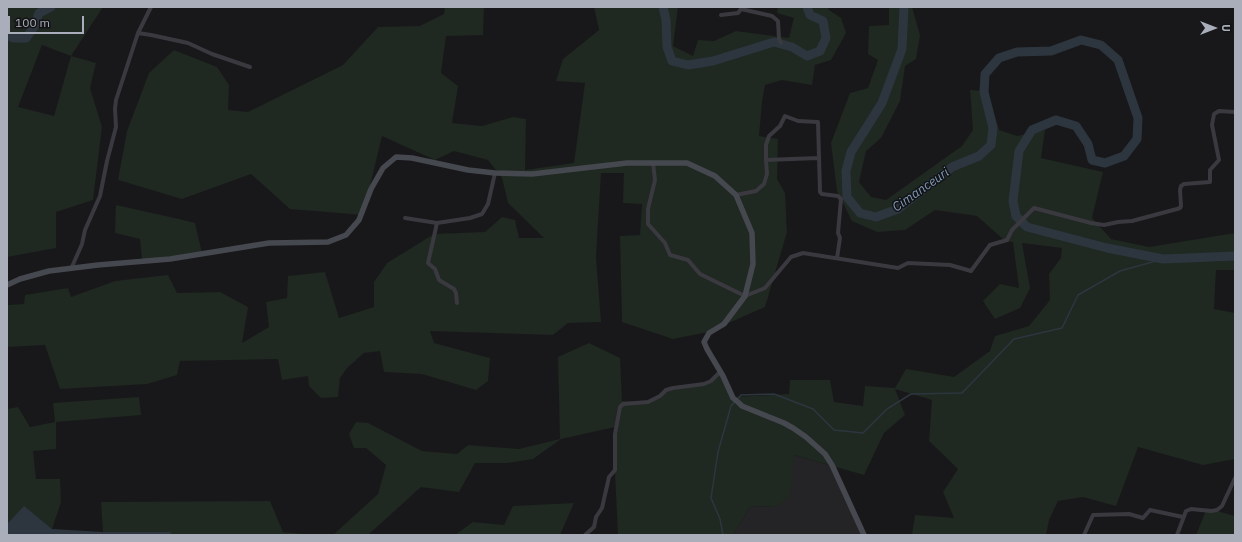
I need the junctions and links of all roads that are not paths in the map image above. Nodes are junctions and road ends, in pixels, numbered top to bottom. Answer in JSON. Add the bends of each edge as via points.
{"nodes":[{"id":1,"x":151,"y":7,"type":"edge"},
{"id":2,"x":761,"y":7,"type":"edge"},
{"id":3,"x":760,"y":13,"type":"junction"},
{"id":4,"x":721,"y":15,"type":"dead end"},
{"id":5,"x":138,"y":33,"type":"junction"},
{"id":6,"x":781,"y":43,"type":"dead end"},
{"id":7,"x":250,"y":67,"type":"dead end"},
{"id":8,"x":1235,"y":112,"type":"edge"},
{"id":9,"x":818,"y":158,"type":"junction"},
{"id":10,"x":766,"y":160,"type":"junction"},
{"id":11,"x":653,"y":163,"type":"junction"},
{"id":12,"x":495,"y":173,"type":"junction"},
{"id":13,"x":736,"y":195,"type":"junction"},
{"id":14,"x":405,"y":218,"type":"dead end"},
{"id":15,"x":437,"y":223,"type":"junction"},
{"id":16,"x":837,"y":258,"type":"junction"},
{"id":17,"x":72,"y":269,"type":"junction"},
{"id":18,"x":7,"y":285,"type":"edge"},
{"id":19,"x":744,"y":296,"type":"junction"},
{"id":20,"x":457,"y":303,"type":"dead end"},
{"id":21,"x":720,"y":372,"type":"junction"},
{"id":22,"x":1235,"y":478,"type":"edge"},
{"id":23,"x":1183,"y":517,"type":"junction"},
{"id":24,"x":585,"y":535,"type":"edge"},
{"id":25,"x":864,"y":535,"type":"edge"},
{"id":26,"x":1084,"y":535,"type":"edge"},
{"id":27,"x":1177,"y":535,"type":"edge"}],
"edges":[{"from":1,"to":5,"type":"street"},
{"from":2,"to":3,"type":"street"},
{"from":3,"to":4,"type":"street","via":[[741,9],[738,13]]},
{"from":3,"to":6,"type":"street","via":[[772,16],[778,21]]},
{"from":5,"to":7,"type":"street","via":[[188,43]]},
{"from":5,"to":17,"type":"street","via":[[116,100],[116,127],[100,196]]},
{"from":8,"to":16,"type":"street","via":[[1219,111],[1214,114],[1212,125],[1219,160],[1210,170],[1210,182],[1181,186],[1180,208],[1132,221],[1104,225],[1034,208],[1012,230],[1007,240],[990,245],[971,271],[950,265],[908,263],[898,268]]},
{"from":9,"to":10,"type":"street"},
{"from":9,"to":10,"type":"street","via":[[818,122],[798,121],[785,116],[780,126],[769,136]]},
{"from":9,"to":16,"type":"street","via":[[820,192],[841,199]]},
{"from":10,"to":13,"type":"street","via":[[767,174],[764,184],[756,191]]},
{"from":11,"to":12,"type":"street","via":[[627,163],[532,174]]},
{"from":11,"to":13,"type":"street","via":[[687,163],[714,176]]},
{"from":11,"to":19,"type":"street","via":[[655,180],[648,209],[648,224],[665,243],[670,255],[688,260],[700,274]]},
{"from":12,"to":15,"type":"street","via":[[488,204],[482,214]]},
{"from":12,"to":17,"type":"street","via":[[396,157],[383,168],[377,178],[359,220],[346,235],[328,242],[269,243],[170,259]]},
{"from":13,"to":19,"type":"street","via":[[752,233],[753,264]]},
{"from":14,"to":15,"type":"street"},
{"from":15,"to":20,"type":"street","via":[[428,263],[435,269],[439,280],[454,289]]},
{"from":16,"to":19,"type":"street","via":[[803,254],[791,256],[765,288]]},
{"from":17,"to":18,"type":"street","via":[[49,271]]},
{"from":19,"to":21,"type":"street","via":[[724,324],[709,333],[704,342]]},
{"from":21,"to":24,"type":"street","via":[[704,384],[666,390],[648,402],[623,404],[620,407],[615,434],[615,470],[609,477],[602,508],[596,517],[594,528]]},
{"from":21,"to":25,"type":"street","via":[[733,398],[742,406],[794,428],[819,447],[832,465]]},
{"from":22,"to":23,"type":"street","via":[[1222,506],[1217,510],[1191,509],[1186,511]]},
{"from":23,"to":26,"type":"street","via":[[1150,510],[1143,518],[1129,514],[1093,515]]},
{"from":23,"to":27,"type":"street"}]}
